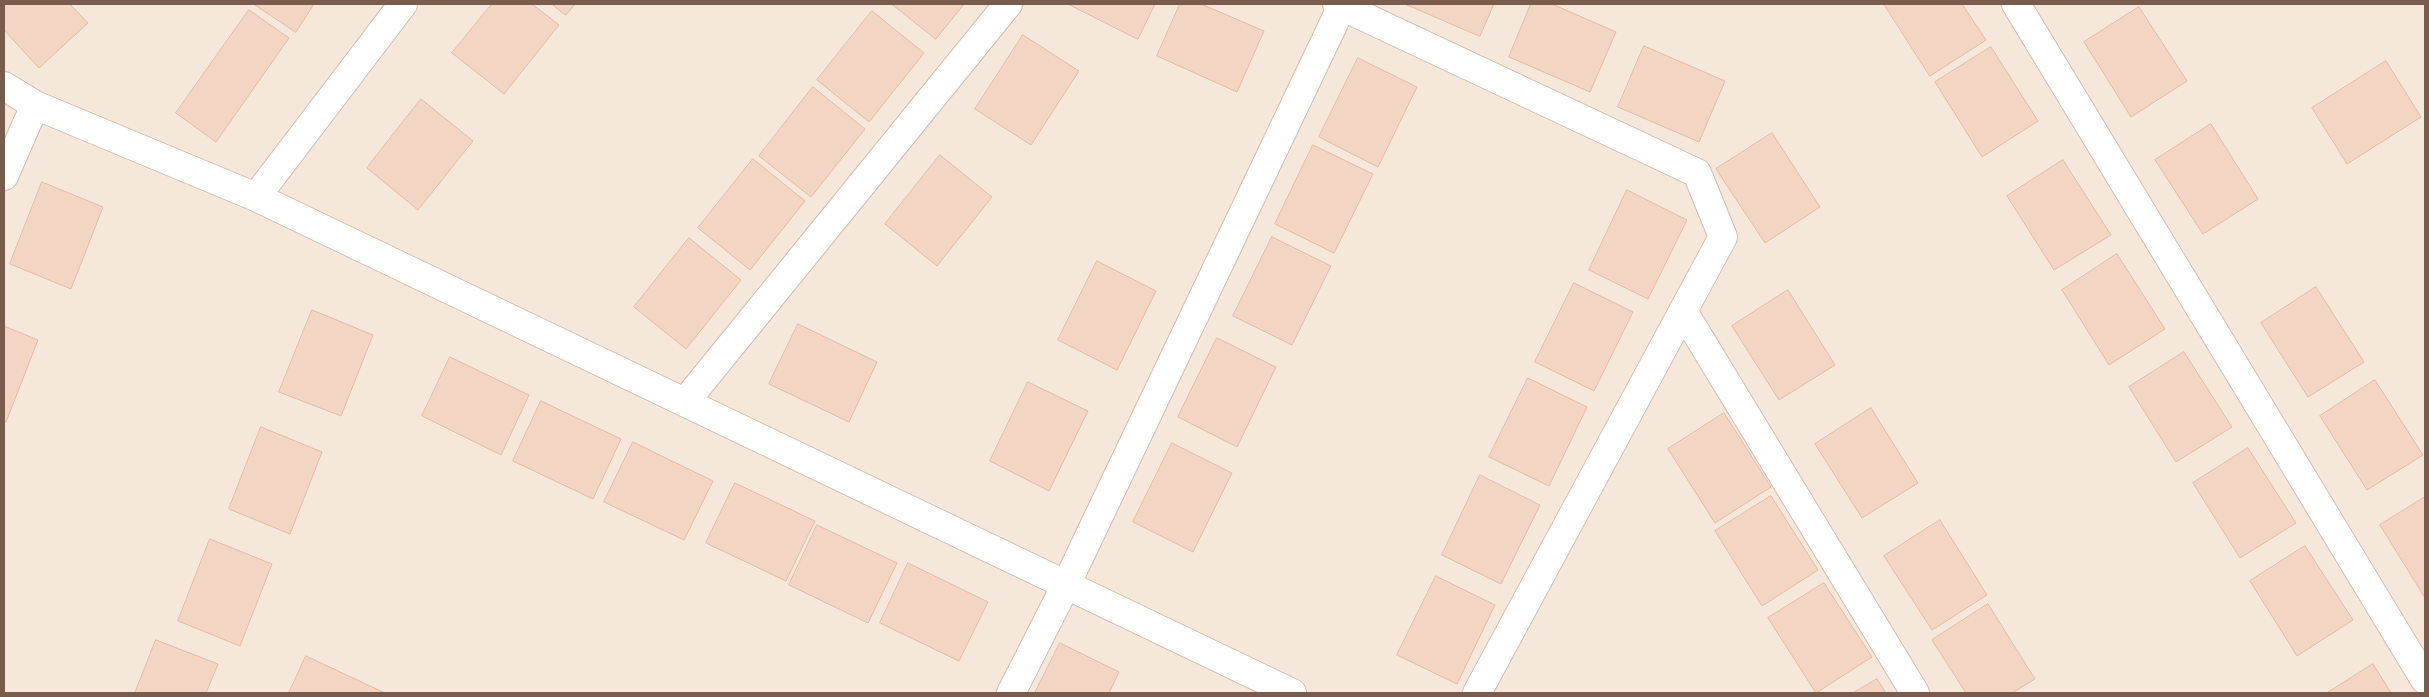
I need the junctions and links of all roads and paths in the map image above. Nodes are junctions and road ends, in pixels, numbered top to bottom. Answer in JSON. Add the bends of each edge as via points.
{"nodes":[{"id":1,"x":403,"y":4,"type":"edge"},
{"id":2,"x":1008,"y":4,"type":"edge"},
{"id":3,"x":2016,"y":4,"type":"edge"},
{"id":4,"x":1339,"y":5,"type":"edge"},
{"id":5,"x":4,"y":86,"type":"edge"},
{"id":6,"x":35,"y":104,"type":"junction"},
{"id":7,"x":4,"y":176,"type":"edge"},
{"id":8,"x":256,"y":197,"type":"junction"},
{"id":9,"x":1683,"y":310,"type":"junction"},
{"id":10,"x":685,"y":402,"type":"junction"},
{"id":11,"x":1066,"y":585,"type":"junction"},
{"id":12,"x":2425,"y":680,"type":"edge"},
{"id":13,"x":1011,"y":693,"type":"edge"},
{"id":14,"x":1292,"y":693,"type":"edge"},
{"id":15,"x":1477,"y":693,"type":"edge"},
{"id":16,"x":1915,"y":693,"type":"edge"}],
"edges":[{"from":1,"to":8,"type":"street"},
{"from":2,"to":10,"type":"street"},
{"from":3,"to":12,"type":"street"},
{"from":4,"to":9,"type":"street","via":[[1697,173],[1723,237]]},
{"from":4,"to":11,"type":"street"},
{"from":5,"to":6,"type":"street"},
{"from":6,"to":7,"type":"street"},
{"from":6,"to":8,"type":"street"},
{"from":8,"to":10,"type":"street"},
{"from":9,"to":15,"type":"street"},
{"from":9,"to":16,"type":"street"},
{"from":10,"to":11,"type":"street"},
{"from":11,"to":13,"type":"street"},
{"from":11,"to":14,"type":"street"}]}
